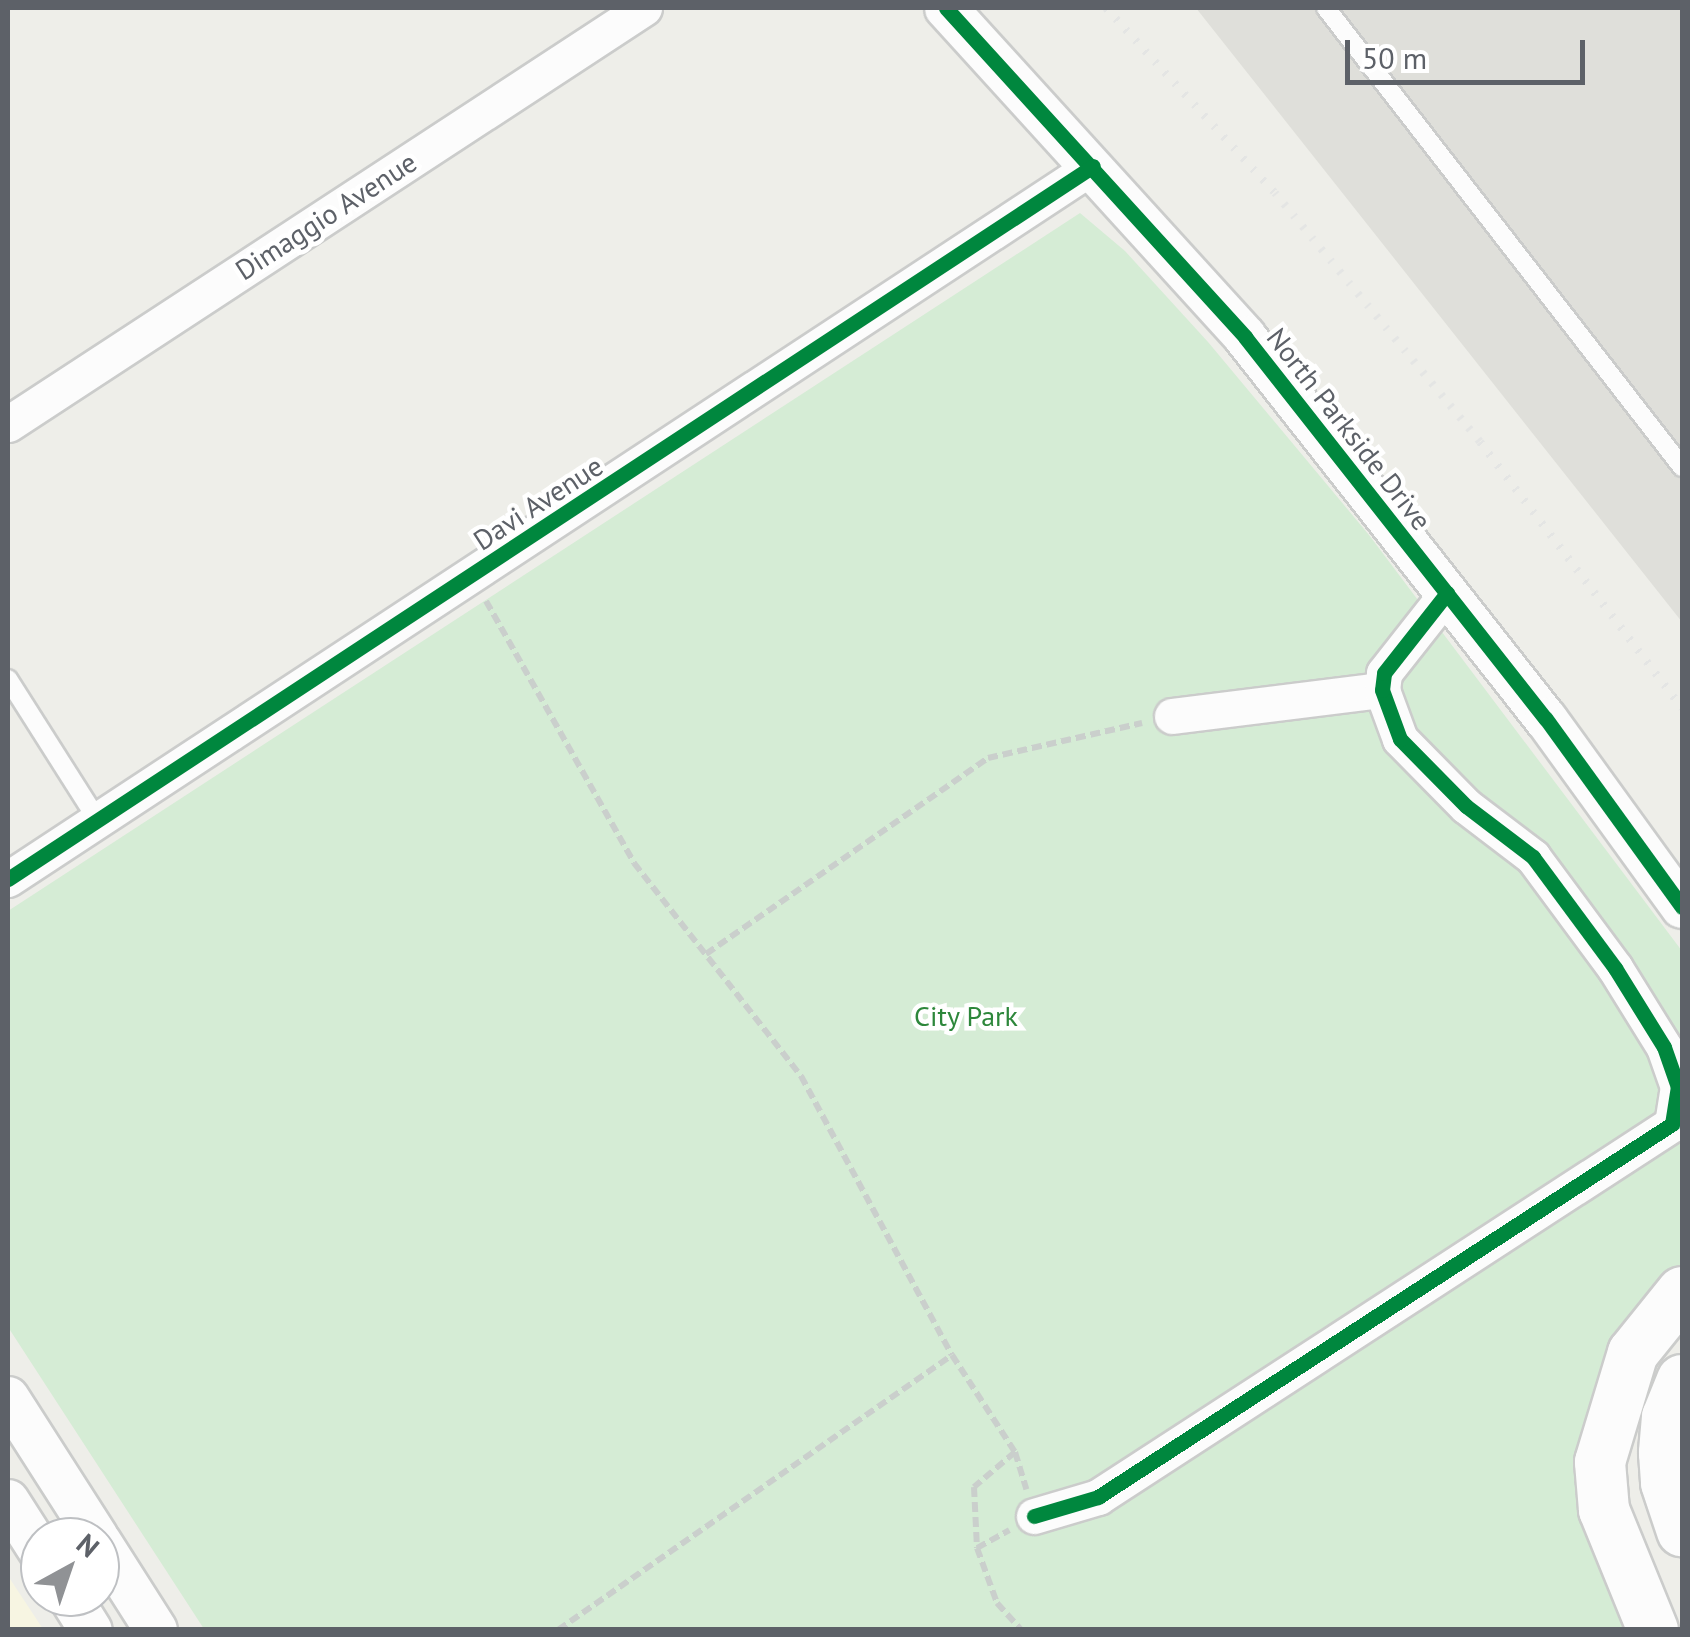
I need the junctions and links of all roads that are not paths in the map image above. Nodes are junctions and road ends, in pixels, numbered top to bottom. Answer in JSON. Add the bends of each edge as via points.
{"nodes":[{"id":1,"x":644,"y":8,"type":"edge"},
{"id":2,"x":946,"y":8,"type":"edge"},
{"id":3,"x":1326,"y":8,"type":"edge"},
{"id":4,"x":1094,"y":166,"type":"junction"},
{"id":5,"x":8,"y":424,"type":"edge"},
{"id":6,"x":1682,"y":467,"type":"edge"},
{"id":7,"x":1447,"y":593,"type":"junction"},
{"id":8,"x":8,"y":679,"type":"edge"},
{"id":9,"x":1382,"y":690,"type":"junction"},
{"id":10,"x":1172,"y":716,"type":"road end"},
{"id":11,"x":98,"y":820,"type":"junction"},
{"id":12,"x":8,"y":880,"type":"edge"},
{"id":13,"x":1682,"y":907,"type":"edge"},
{"id":14,"x":1682,"y":1292,"type":"edge"},
{"id":15,"x":1682,"y":1380,"type":"edge"},
{"id":16,"x":8,"y":1398,"type":"edge"},
{"id":17,"x":1034,"y":1516,"type":"dead end"},
{"id":18,"x":83,"y":1517,"type":"edge"},
{"id":19,"x":1682,"y":1530,"type":"edge"},
{"id":20,"x":120,"y":1574,"type":"edge"},
{"id":21,"x":156,"y":1630,"type":"edge"},
{"id":22,"x":1653,"y":1630,"type":"edge"}],
"edges":[{"from":1,"to":5,"type":"street","name":"Dimaggio Avenue"},
{"from":2,"to":4,"type":"street","name":"North Parkside Drive"},
{"from":3,"to":6,"type":"lane"},
{"from":4,"to":7,"type":"street","name":"North Parkside Drive","via":[[1245,337]]},
{"from":4,"to":11,"type":"street","name":"Davi Avenue"},
{"from":7,"to":9,"type":"street","via":[[1384,673]]},
{"from":7,"to":13,"type":"street","name":"North Parkside Drive"},
{"from":8,"to":11,"type":"lane"},
{"from":9,"to":10,"type":"street"},
{"from":9,"to":17,"type":"street","via":[[1400,739],[1466,806],[1533,857],[1616,968],[1669,1060],[1678,1088],[1672,1124],[1098,1498]]},
{"from":11,"to":12,"type":"street","name":"Davi Avenue"},
{"from":14,"to":22,"type":"main road","via":[[1633,1353],[1600,1462],[1604,1510]]},
{"from":15,"to":19,"type":"main road","via":[[1667,1417],[1664,1453]]},
{"from":16,"to":18,"type":"street"},
{"from":20,"to":21,"type":"street"}]}
